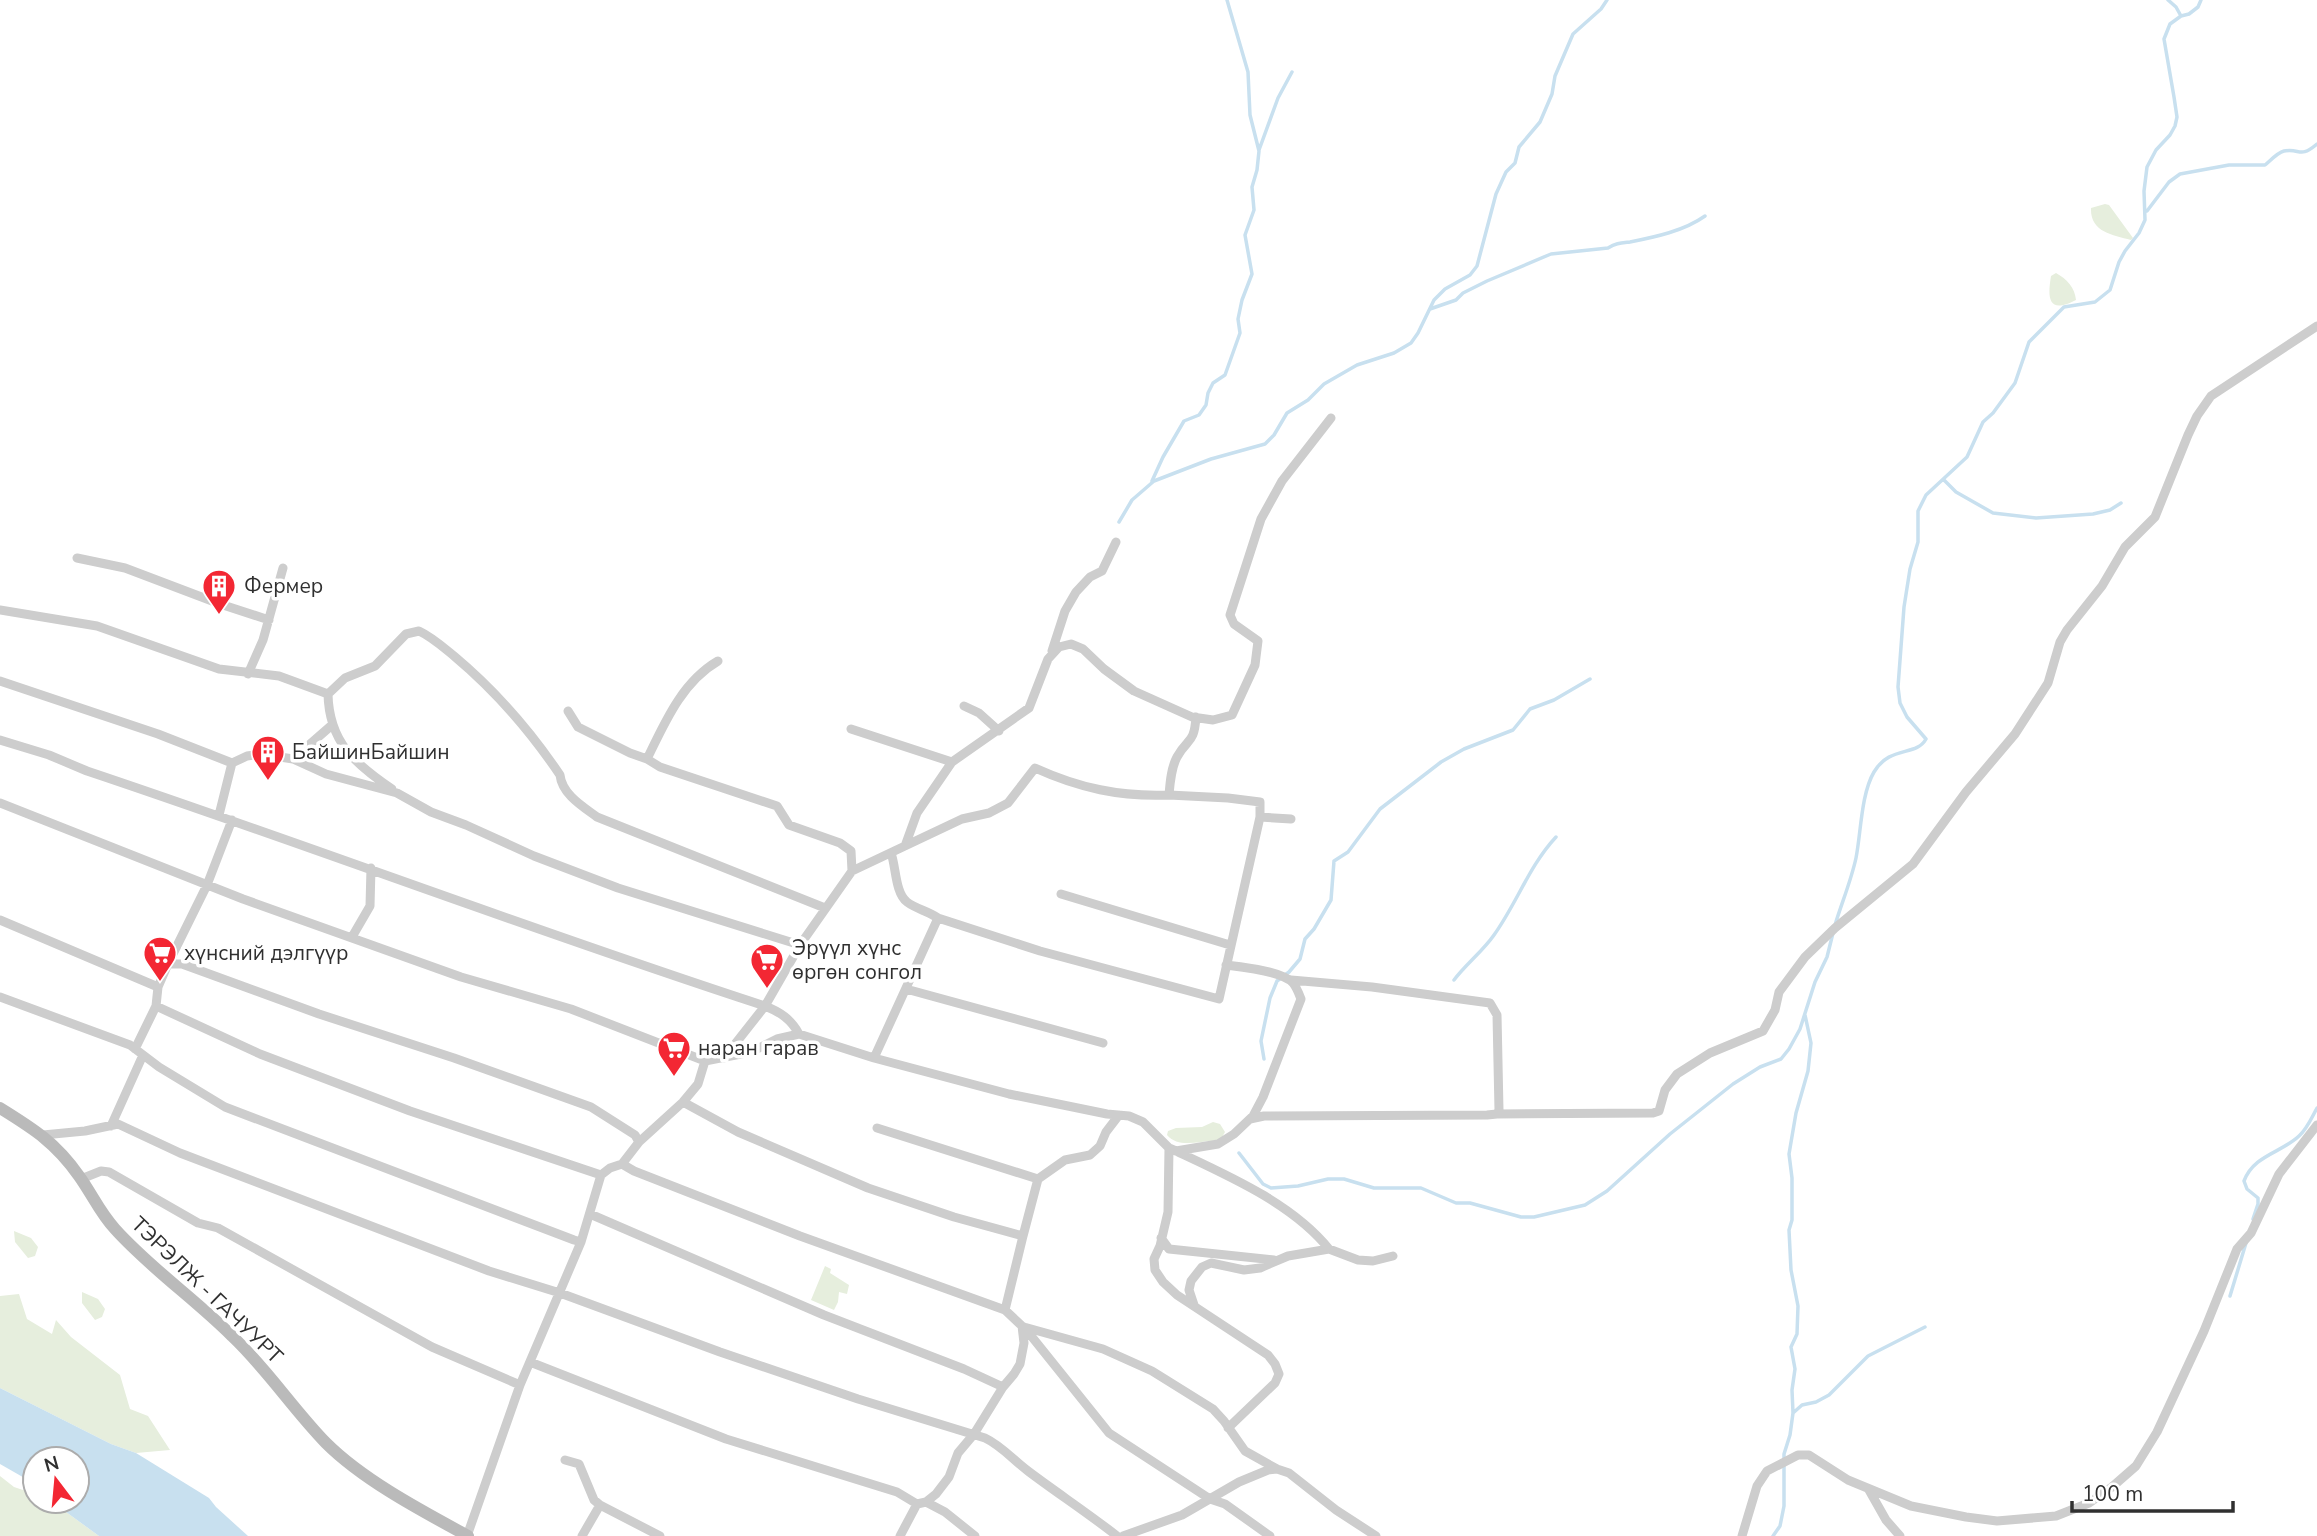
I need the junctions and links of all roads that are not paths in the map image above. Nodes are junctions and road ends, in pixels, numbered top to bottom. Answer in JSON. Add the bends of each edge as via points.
{"nodes":[{"id":1,"x":2317,"y":326,"type":"edge"},
{"id":2,"x":1331,"y":418,"type":"dead end"},
{"id":3,"x":1116,"y":542,"type":"dead end"},
{"id":4,"x":77,"y":558,"type":"dead end"},
{"id":5,"x":283,"y":568,"type":"dead end"},
{"id":6,"x":0,"y":610,"type":"edge"},
{"id":7,"x":269,"y":620,"type":"junction"},
{"id":8,"x":1048,"y":659,"type":"junction"},
{"id":9,"x":718,"y":661,"type":"dead end"},
{"id":10,"x":248,"y":674,"type":"junction"},
{"id":11,"x":0,"y":681,"type":"edge"},
{"id":12,"x":328,"y":694,"type":"junction"},
{"id":13,"x":964,"y":706,"type":"dead end"},
{"id":14,"x":568,"y":712,"type":"dead end"},
{"id":15,"x":1196,"y":718,"type":"junction"},
{"id":16,"x":332,"y":725,"type":"junction"},
{"id":17,"x":851,"y":729,"type":"dead end"},
{"id":18,"x":999,"y":730,"type":"junction"},
{"id":19,"x":0,"y":740,"type":"edge"},
{"id":20,"x":293,"y":759,"type":"junction"},
{"id":21,"x":648,"y":759,"type":"junction"},
{"id":22,"x":952,"y":762,"type":"junction"},
{"id":23,"x":232,"y":763,"type":"junction"},
{"id":24,"x":397,"y":793,"type":"junction"},
{"id":25,"x":1169,"y":796,"type":"junction"},
{"id":26,"x":0,"y":803,"type":"edge"},
{"id":27,"x":219,"y":815,"type":"junction"},
{"id":28,"x":1260,"y":817,"type":"junction"},
{"id":29,"x":1291,"y":819,"type":"dead end"},
{"id":30,"x":232,"y":820,"type":"junction"},
{"id":31,"x":905,"y":846,"type":"junction"},
{"id":32,"x":891,"y":853,"type":"junction"},
{"id":33,"x":371,"y":868,"type":"junction"},
{"id":34,"x":852,"y":871,"type":"junction"},
{"id":35,"x":207,"y":885,"type":"junction"},
{"id":36,"x":1062,"y":894,"type":"dead end"},
{"id":37,"x":825,"y":908,"type":"junction"},
{"id":38,"x":938,"y":918,"type":"junction"},
{"id":39,"x":0,"y":920,"type":"edge"},
{"id":40,"x":352,"y":937,"type":"junction"},
{"id":41,"x":800,"y":945,"type":"junction"},
{"id":42,"x":1230,"y":945,"type":"junction"},
{"id":43,"x":168,"y":964,"type":"junction"},
{"id":44,"x":1226,"y":965,"type":"junction"},
{"id":45,"x":1291,"y":980,"type":"junction"},
{"id":46,"x":158,"y":987,"type":"junction"},
{"id":47,"x":906,"y":989,"type":"junction"},
{"id":48,"x":0,"y":997,"type":"edge"},
{"id":49,"x":156,"y":1006,"type":"junction"},
{"id":50,"x":765,"y":1006,"type":"junction"},
{"id":51,"x":799,"y":1034,"type":"junction"},
{"id":52,"x":1103,"y":1043,"type":"dead end"},
{"id":53,"x":139,"y":1052,"type":"junction"},
{"id":54,"x":724,"y":1058,"type":"junction"},
{"id":55,"x":874,"y":1058,"type":"junction"},
{"id":56,"x":705,"y":1061,"type":"junction"},
{"id":57,"x":682,"y":1102,"type":"junction"},
{"id":58,"x":0,"y":1108,"type":"edge"},
{"id":59,"x":1497,"y":1114,"type":"junction"},
{"id":60,"x":1119,"y":1115,"type":"junction"},
{"id":61,"x":1249,"y":1119,"type":"junction"},
{"id":62,"x":2317,"y":1125,"type":"edge"},
{"id":63,"x":111,"y":1126,"type":"junction"},
{"id":64,"x":877,"y":1128,"type":"dead end"},
{"id":65,"x":43,"y":1135,"type":"junction"},
{"id":66,"x":639,"y":1142,"type":"junction"},
{"id":67,"x":1172,"y":1149,"type":"junction"},
{"id":68,"x":622,"y":1164,"type":"junction"},
{"id":69,"x":601,"y":1175,"type":"junction"},
{"id":70,"x":81,"y":1179,"type":"junction"},
{"id":71,"x":1038,"y":1179,"type":"junction"},
{"id":72,"x":590,"y":1214,"type":"junction"},
{"id":73,"x":1023,"y":1237,"type":"junction"},
{"id":74,"x":1161,"y":1238,"type":"junction"},
{"id":75,"x":582,"y":1242,"type":"junction"},
{"id":76,"x":1329,"y":1249,"type":"junction"},
{"id":77,"x":1393,"y":1256,"type":"dead end"},
{"id":78,"x":1276,"y":1261,"type":"junction"},
{"id":79,"x":561,"y":1293,"type":"junction"},
{"id":80,"x":1194,"y":1305,"type":"junction"},
{"id":81,"x":1005,"y":1310,"type":"junction"},
{"id":82,"x":1022,"y":1326,"type":"junction"},
{"id":83,"x":530,"y":1362,"type":"junction"},
{"id":84,"x":520,"y":1385,"type":"junction"},
{"id":85,"x":1003,"y":1387,"type":"junction"},
{"id":86,"x":1228,"y":1428,"type":"junction"},
{"id":87,"x":974,"y":1434,"type":"junction"},
{"id":88,"x":565,"y":1460,"type":"dead end"},
{"id":89,"x":1277,"y":1469,"type":"junction"},
{"id":90,"x":1869,"y":1490,"type":"junction"},
{"id":91,"x":1210,"y":1499,"type":"junction"},
{"id":92,"x":922,"y":1503,"type":"junction"},
{"id":93,"x":600,"y":1505,"type":"junction"},
{"id":94,"x":1902,"y":1535,"type":"edge"},
{"id":95,"x":467,"y":1536,"type":"edge"},
{"id":96,"x":582,"y":1536,"type":"edge"},
{"id":97,"x":660,"y":1536,"type":"edge"},
{"id":98,"x":900,"y":1536,"type":"edge"},
{"id":99,"x":975,"y":1536,"type":"edge"},
{"id":100,"x":1117,"y":1536,"type":"edge"},
{"id":101,"x":1123,"y":1536,"type":"edge"},
{"id":102,"x":1270,"y":1536,"type":"edge"},
{"id":103,"x":1376,"y":1536,"type":"edge"},
{"id":104,"x":1742,"y":1536,"type":"edge"}],
"edges":[{"from":1,"to":59,"type":"street","via":[[2211,396],[2188,435],[2155,517],[2125,547],[2067,630],[2048,682],[2015,734],[1913,864],[1805,957],[1779,992],[1763,1031],[1677,1074],[1665,1090],[1659,1111]]},
{"from":2,"to":15,"type":"street","via":[[1282,481],[1261,519],[1230,615],[1234,624],[1258,641],[1244,692],[1232,715]]},
{"from":3,"to":8,"type":"street","via":[[1102,571],[1076,592]]},
{"from":4,"to":7,"type":"street","via":[[125,568]]},
{"from":5,"to":7,"type":"street"},
{"from":6,"to":10,"type":"street","via":[[97,626],[219,669]]},
{"from":7,"to":10,"type":"street"},
{"from":8,"to":15,"type":"street","via":[[1059,647],[1071,644],[1134,691]]},
{"from":8,"to":18,"type":"street","via":[[1029,708]]},
{"from":9,"to":21,"type":"street","via":[[704,669],[674,704]]},
{"from":10,"to":12,"type":"street","via":[[279,676]]},
{"from":11,"to":23,"type":"street"},
{"from":12,"to":16,"type":"street"},
{"from":12,"to":37,"type":"street","via":[[345,678],[375,666],[406,634],[419,631],[477,675],[515,713],[560,775],[561,784],[597,817]]},
{"from":13,"to":18,"type":"street"},
{"from":14,"to":21,"type":"street","via":[[578,727]]},
{"from":15,"to":25,"type":"street","via":[[1191,741],[1174,766]]},
{"from":16,"to":20,"type":"street"},
{"from":16,"to":24,"type":"street","via":[[347,754]]},
{"from":17,"to":22,"type":"street"},
{"from":18,"to":22,"type":"street"},
{"from":19,"to":27,"type":"street"},
{"from":20,"to":23,"type":"street","via":[[261,754]]},
{"from":20,"to":24,"type":"street","via":[[326,774]]},
{"from":21,"to":34,"type":"street","via":[[777,806],[789,825],[851,851]]},
{"from":22,"to":31,"type":"street","via":[[917,813]]},
{"from":23,"to":27,"type":"street"},
{"from":24,"to":41,"type":"street","via":[[431,812],[618,888]]},
{"from":25,"to":28,"type":"street","via":[[1260,802]]},
{"from":25,"to":31,"type":"street","via":[[1088,789],[1035,768],[1008,803]]},
{"from":26,"to":35,"type":"street"},
{"from":27,"to":30,"type":"street"},
{"from":28,"to":29,"type":"street"},
{"from":28,"to":42,"type":"street"},
{"from":30,"to":33,"type":"street"},
{"from":30,"to":35,"type":"street"},
{"from":31,"to":32,"type":"street"},
{"from":32,"to":34,"type":"street"},
{"from":32,"to":38,"type":"street","via":[[902,896]]},
{"from":33,"to":40,"type":"street","via":[[370,906]]},
{"from":33,"to":50,"type":"street"},
{"from":34,"to":37,"type":"street"},
{"from":35,"to":40,"type":"street"},
{"from":35,"to":43,"type":"street"},
{"from":36,"to":42,"type":"street"},
{"from":37,"to":41,"type":"street"},
{"from":38,"to":44,"type":"street","via":[[1219,999]]},
{"from":38,"to":47,"type":"street"},
{"from":39,"to":46,"type":"street"},
{"from":40,"to":56,"type":"street","via":[[461,977],[571,1009]]},
{"from":41,"to":50,"type":"street"},
{"from":42,"to":44,"type":"street"},
{"from":43,"to":46,"type":"street"},
{"from":43,"to":66,"type":"street","via":[[183,964],[591,1107]]},
{"from":44,"to":45,"type":"street"},
{"from":45,"to":59,"type":"street","via":[[1490,1003],[1497,1015]]},
{"from":45,"to":61,"type":"street","via":[[1301,999],[1263,1097]]},
{"from":46,"to":49,"type":"street"},
{"from":47,"to":52,"type":"street"},
{"from":47,"to":55,"type":"street"},
{"from":48,"to":53,"type":"street"},
{"from":49,"to":53,"type":"street"},
{"from":49,"to":69,"type":"street","via":[[260,1054],[410,1111]]},
{"from":50,"to":51,"type":"street","via":[[781,1013]]},
{"from":50,"to":54,"type":"street"},
{"from":51,"to":54,"type":"street"},
{"from":51,"to":55,"type":"street"},
{"from":53,"to":63,"type":"street"},
{"from":53,"to":75,"type":"street","via":[[225,1107]]},
{"from":54,"to":56,"type":"street"},
{"from":55,"to":60,"type":"street","via":[[1009,1094]]},
{"from":56,"to":57,"type":"street","via":[[698,1084]]},
{"from":57,"to":66,"type":"street"},
{"from":57,"to":73,"type":"street","via":[[738,1132],[869,1188]]},
{"from":58,"to":65,"type":"main road","name":"ТЭРЭЛЖ - ГАЧУУРТ"},
{"from":59,"to":61,"type":"street"},
{"from":60,"to":67,"type":"street","via":[[1143,1122]]},
{"from":60,"to":71,"type":"street","via":[[1090,1155],[1065,1160]]},
{"from":61,"to":67,"type":"street","via":[[1218,1144]]},
{"from":62,"to":90,"type":"street","via":[[2279,1174],[2251,1233],[2237,1249],[2157,1432],[2136,1466],[2112,1487],[2089,1503],[2056,1516],[1997,1521],[1911,1506]]},
{"from":63,"to":65,"type":"street"},
{"from":63,"to":79,"type":"street","via":[[118,1124],[180,1153],[489,1271]]},
{"from":64,"to":71,"type":"street"},
{"from":65,"to":70,"type":"main road","name":"ТЭРЭЛЖ - ГАЧУУРТ"},
{"from":66,"to":68,"type":"street"},
{"from":67,"to":74,"type":"street"},
{"from":67,"to":76,"type":"street","via":[[1241,1181]]},
{"from":68,"to":69,"type":"street"},
{"from":68,"to":81,"type":"street","via":[[800,1236]]},
{"from":69,"to":72,"type":"street"},
{"from":70,"to":84,"type":"street","via":[[109,1172],[432,1348]]},
{"from":70,"to":95,"type":"main road","name":"ТЭРЭЛЖ - ГАЧУУРТ","via":[[116,1230],[252,1355],[342,1458]]},
{"from":71,"to":73,"type":"street"},
{"from":72,"to":75,"type":"street"},
{"from":72,"to":85,"type":"street"},
{"from":73,"to":81,"type":"street"},
{"from":74,"to":78,"type":"street","via":[[1169,1249]]},
{"from":74,"to":80,"type":"street","via":[[1155,1270],[1177,1295]]},
{"from":75,"to":79,"type":"street"},
{"from":76,"to":77,"type":"street","via":[[1358,1260]]},
{"from":76,"to":78,"type":"street"},
{"from":78,"to":80,"type":"street","via":[[1244,1270],[1211,1262],[1191,1281]]},
{"from":79,"to":83,"type":"street"},
{"from":79,"to":87,"type":"street","via":[[720,1352]]},
{"from":80,"to":86,"type":"street","via":[[1268,1355],[1279,1374]]},
{"from":81,"to":82,"type":"street"},
{"from":82,"to":85,"type":"street","via":[[1020,1364]]},
{"from":82,"to":86,"type":"street","via":[[1103,1349],[1152,1371],[1213,1409]]},
{"from":82,"to":91,"type":"street","via":[[1109,1433]]},
{"from":83,"to":84,"type":"street"},
{"from":83,"to":92,"type":"street","via":[[726,1439]]},
{"from":84,"to":95,"type":"street"},
{"from":85,"to":87,"type":"street"},
{"from":86,"to":89,"type":"street","via":[[1245,1451]]},
{"from":87,"to":92,"type":"street","via":[[958,1453],[949,1477]]},
{"from":87,"to":100,"type":"street","via":[[995,1443]]},
{"from":88,"to":93,"type":"street","via":[[579,1464]]},
{"from":89,"to":91,"type":"street","via":[[1239,1482]]},
{"from":89,"to":103,"type":"street"},
{"from":90,"to":94,"type":"street","via":[[1886,1520]]},
{"from":90,"to":104,"type":"street","via":[[1815,1458],[1798,1455],[1767,1471],[1757,1486]]},
{"from":91,"to":101,"type":"street","via":[[1182,1515]]},
{"from":91,"to":102,"type":"street","via":[[1225,1504]]},
{"from":92,"to":98,"type":"street"},
{"from":92,"to":99,"type":"street","via":[[945,1513]]},
{"from":93,"to":96,"type":"street"},
{"from":93,"to":97,"type":"street"}]}
